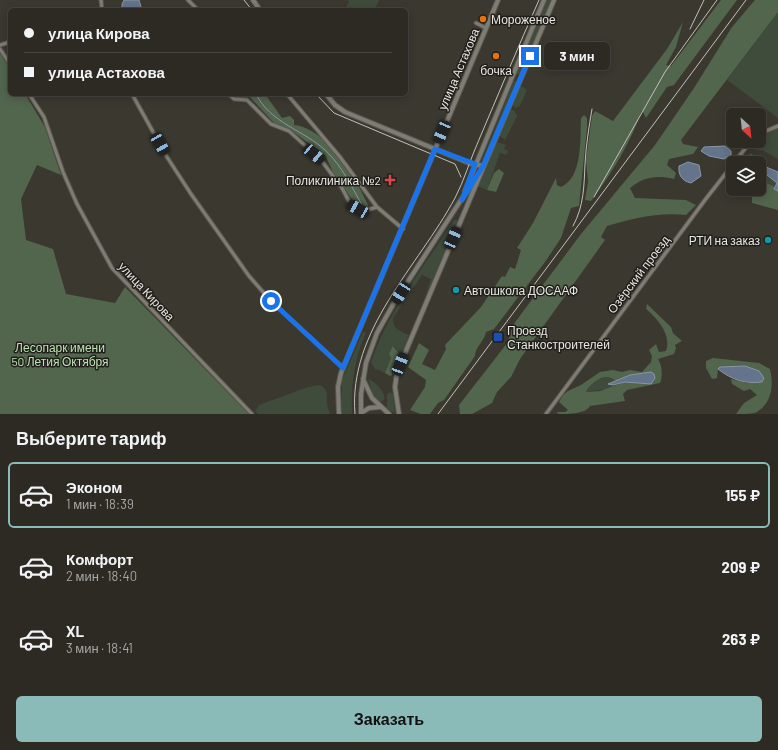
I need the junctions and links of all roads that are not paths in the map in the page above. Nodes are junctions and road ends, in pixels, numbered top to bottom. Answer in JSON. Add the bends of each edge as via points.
{"nodes":[{"id":1,"x":188,"y":0,"type":"edge"},
{"id":2,"x":252,"y":0,"type":"edge"},
{"id":3,"x":498,"y":0,"type":"edge"},
{"id":4,"x":544,"y":0,"type":"edge"},
{"id":5,"x":554,"y":0,"type":"edge"},
{"id":6,"x":196,"y":8,"type":"edge"},
{"id":7,"x":258,"y":8,"type":"edge"},
{"id":8,"x":476,"y":23,"type":"dead end"},
{"id":9,"x":486,"y":28,"type":"junction"},
{"id":10,"x":0,"y":49,"type":"edge"},
{"id":11,"x":8,"y":61,"type":"edge"},
{"id":12,"x":512,"y":76,"type":"junction"},
{"id":13,"x":520,"y":79,"type":"junction"},
{"id":14,"x":30,"y":96,"type":"edge"},
{"id":15,"x":133,"y":96,"type":"edge"},
{"id":16,"x":231,"y":96,"type":"edge"},
{"id":17,"x":289,"y":96,"type":"edge"},
{"id":18,"x":328,"y":96,"type":"edge"},
{"id":19,"x":778,"y":126,"type":"edge"},
{"id":20,"x":766,"y":131,"type":"edge"},
{"id":21,"x":745,"y":148,"type":"edge"},
{"id":22,"x":435,"y":149,"type":"junction"},
{"id":23,"x":475,"y":164,"type":"junction"},
{"id":24,"x":483,"y":166,"type":"junction"},
{"id":25,"x":462,"y":200,"type":"junction"},
{"id":26,"x":378,"y":207,"type":"junction"},
{"id":27,"x":403,"y":229,"type":"junction"},
{"id":28,"x":343,"y":368,"type":"junction"},
{"id":29,"x":363,"y":379,"type":"junction"},
{"id":30,"x":380,"y":407,"type":"junction"},
{"id":31,"x":252,"y":414,"type":"edge"},
{"id":32,"x":339,"y":414,"type":"edge"},
{"id":33,"x":361,"y":414,"type":"edge"},
{"id":34,"x":390,"y":414,"type":"edge"},
{"id":35,"x":399,"y":414,"type":"edge"},
{"id":36,"x":546,"y":414,"type":"edge"}],
"edges":[{"from":1,"to":6,"type":"street"},
{"from":2,"to":7,"type":"main road"},
{"from":3,"to":9,"type":"main road","name":"улица Астахова"},
{"from":4,"to":12,"type":"main road"},
{"from":5,"to":13,"type":"main road"},
{"from":8,"to":9,"type":"street"},
{"from":9,"to":22,"type":"main road","name":"улица Астахова"},
{"from":10,"to":11,"type":"street"},
{"from":12,"to":13,"type":"main road"},
{"from":12,"to":23,"type":"main road"},
{"from":13,"to":24,"type":"main road"},
{"from":14,"to":31,"type":"street","name":"улица Кирова","via":[[44,117],[77,204],[112,268]]},
{"from":15,"to":28,"type":"street","via":[[191,194],[254,282]]},
{"from":16,"to":26,"type":"street","via":[[234,99],[247,100],[270,124],[289,131],[321,160],[351,205],[367,210]]},
{"from":17,"to":26,"type":"street"},
{"from":18,"to":22,"type":"main road","via":[[345,112]]},
{"from":19,"to":20,"type":"street"},
{"from":21,"to":36,"type":"street","name":"Озёрский проезд"},
{"from":22,"to":23,"type":"main road"},
{"from":22,"to":27,"type":"main road","name":"улица Астахова"},
{"from":23,"to":24,"type":"main road"},
{"from":23,"to":25,"type":"main road"},
{"from":24,"to":25,"type":"main road"},
{"from":24,"to":35,"type":"main road","via":[[397,372],[395,387]]},
{"from":25,"to":29,"type":"main road","via":[[384,319],[370,348]]},
{"from":26,"to":27,"type":"street"},
{"from":27,"to":28,"type":"main road","name":"улица Астахова"},
{"from":28,"to":32,"type":"main road","name":"улица Астахова","via":[[338,387]]},
{"from":29,"to":30,"type":"main road","via":[[369,394]]},
{"from":29,"to":33,"type":"main road"},
{"from":30,"to":33,"type":"main road","via":[[369,408]]},
{"from":30,"to":34,"type":"main road"}]}
